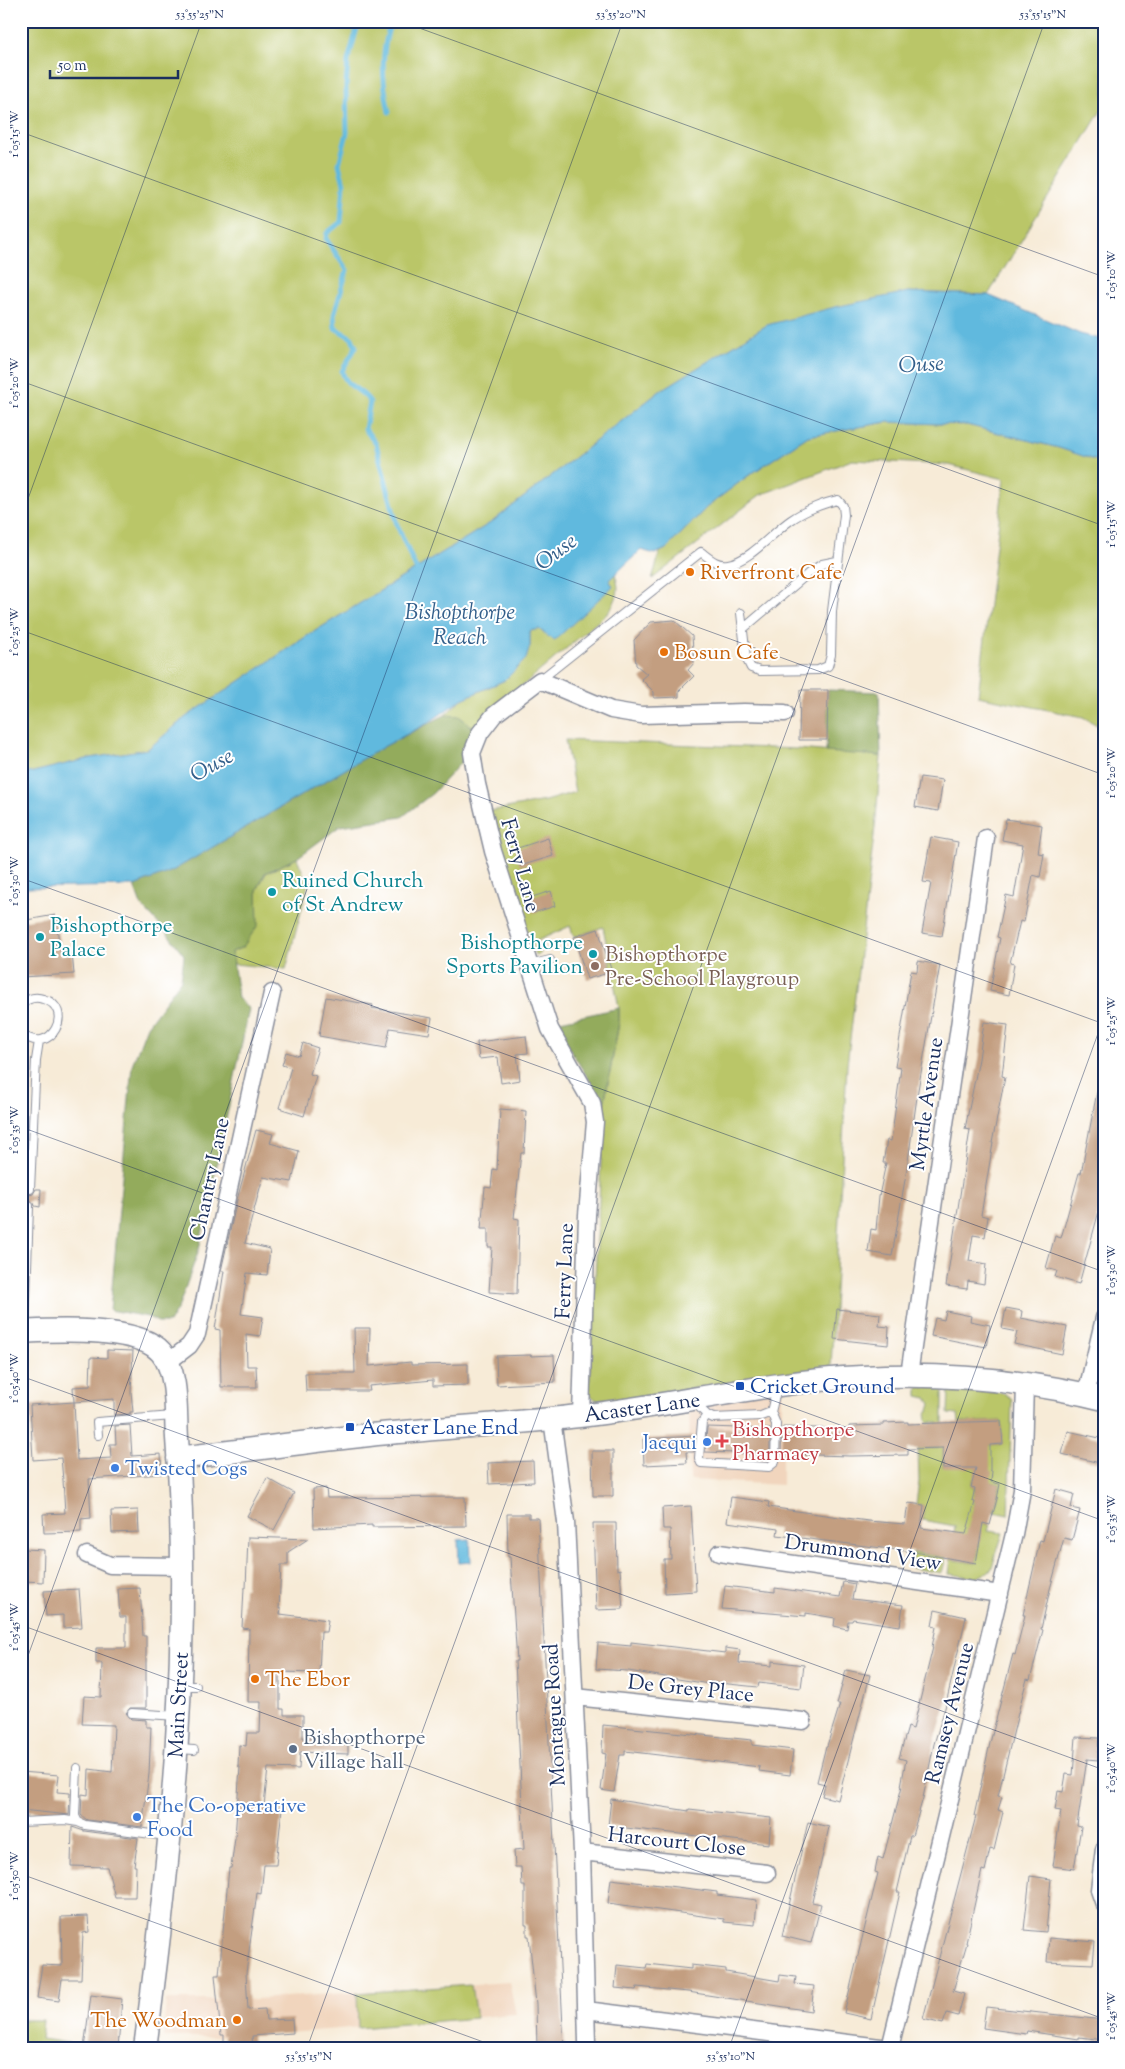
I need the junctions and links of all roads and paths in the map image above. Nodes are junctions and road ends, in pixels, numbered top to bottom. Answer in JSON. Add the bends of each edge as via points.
{"nodes":[{"id":1,"x":837,"y":561,"type":"junction"},
{"id":2,"x":741,"y":613,"type":"dead end"},
{"id":3,"x":743,"y":629,"type":"junction"},
{"id":4,"x":540,"y":680,"type":"junction"},
{"id":5,"x":785,"y":713,"type":"dead end"},
{"id":6,"x":986,"y":838,"type":"dead end"},
{"id":7,"x":550,"y":960,"type":"dead end"},
{"id":8,"x":529,"y":965,"type":"junction"},
{"id":9,"x":272,"y":993,"type":"dead end"},
{"id":10,"x":21,"y":1005,"type":"edge"},
{"id":11,"x":21,"y":1033,"type":"edge"},
{"id":12,"x":39,"y":1040,"type":"junction"},
{"id":13,"x":30,"y":1189,"type":"dead end"},
{"id":14,"x":29,"y":1206,"type":"dead end"},
{"id":15,"x":25,"y":1242,"type":"edge"},
{"id":16,"x":1104,"y":1318,"type":"edge"},
{"id":17,"x":23,"y":1332,"type":"edge"},
{"id":18,"x":168,"y":1362,"type":"junction"},
{"id":19,"x":909,"y":1375,"type":"junction"},
{"id":20,"x":1025,"y":1385,"type":"junction"},
{"id":21,"x":777,"y":1386,"type":"junction"},
{"id":22,"x":1095,"y":1397,"type":"edge"},
{"id":23,"x":700,"y":1408,"type":"junction"},
{"id":24,"x":771,"y":1412,"type":"junction"},
{"id":25,"x":175,"y":1416,"type":"junction"},
{"id":26,"x":581,"y":1416,"type":"junction"},
{"id":27,"x":552,"y":1419,"type":"junction"},
{"id":28,"x":98,"y":1435,"type":"dead end"},
{"id":29,"x":178,"y":1458,"type":"junction"},
{"id":30,"x":719,"y":1553,"type":"dead end"},
{"id":31,"x":87,"y":1554,"type":"dead end"},
{"id":32,"x":181,"y":1566,"type":"junction"},
{"id":33,"x":1000,"y":1594,"type":"junction"},
{"id":34,"x":575,"y":1697,"type":"junction"},
{"id":35,"x":132,"y":1713,"type":"dead end"},
{"id":36,"x":178,"y":1716,"type":"junction"},
{"id":37,"x":803,"y":1720,"type":"dead end"},
{"id":38,"x":77,"y":1768,"type":"dead end"},
{"id":39,"x":21,"y":1822,"type":"edge"},
{"id":40,"x":78,"y":1822,"type":"junction"},
{"id":41,"x":168,"y":1837,"type":"junction"},
{"id":42,"x":1104,"y":1849,"type":"edge"},
{"id":43,"x":582,"y":1852,"type":"junction"},
{"id":44,"x":767,"y":1873,"type":"dead end"},
{"id":45,"x":1104,"y":1904,"type":"edge"},
{"id":46,"x":586,"y":2010,"type":"junction"},
{"id":47,"x":587,"y":2042,"type":"dead end"},
{"id":48,"x":145,"y":2048,"type":"edge"},
{"id":49,"x":889,"y":2048,"type":"edge"}],
"edges":[{"from":1,"to":3,"type":"lane","via":[[822,564],[810,572]]},
{"from":1,"to":3,"type":"lane","via":[[828,666],[818,670],[760,671],[751,668],[746,658]]},
{"from":1,"to":4,"type":"lane","via":[[844,515],[838,500],[792,519],[739,561],[716,563],[701,552]]},
{"from":2,"to":3,"type":"lane"},
{"from":4,"to":5,"type":"street","via":[[611,710],[640,714]]},
{"from":4,"to":8,"type":"street","name":"Ferry Lane","via":[[494,716],[480,733],[472,753],[493,851]]},
{"from":6,"to":19,"type":"street","name":"Myrtle Avenue"},
{"from":7,"to":8,"type":"lane"},
{"from":8,"to":26,"type":"street","name":"Ferry Lane","via":[[550,1029],[592,1102],[595,1122],[588,1215]]},
{"from":9,"to":18,"type":"street","name":"Chantry Lane","via":[[197,1334],[189,1346]]},
{"from":10,"to":12,"type":"lane","via":[[38,998],[51,1002],[56,1008],[57,1029],[46,1039]]},
{"from":11,"to":12,"type":"lane","via":[[32,1040]]},
{"from":12,"to":13,"type":"lane"},
{"from":14,"to":15,"type":"lane"},
{"from":15,"to":17,"type":"lane"},
{"from":16,"to":22,"type":"street"},
{"from":17,"to":18,"type":"street","via":[[117,1333],[149,1342]]},
{"from":18,"to":25,"type":"street","name":"Main Street","via":[[173,1380]]},
{"from":19,"to":20,"type":"street","name":"Acaster Lane","via":[[985,1379]]},
{"from":19,"to":21,"type":"street","name":"Acaster Lane"},
{"from":20,"to":22,"type":"street","name":"Acaster Lane"},
{"from":20,"to":33,"type":"street","name":"Ramsey Avenue","via":[[1022,1490]]},
{"from":21,"to":23,"type":"street","name":"Acaster Lane"},
{"from":21,"to":24,"type":"lane"},
{"from":23,"to":24,"type":"lane","via":[[713,1418],[761,1416]]},
{"from":23,"to":24,"type":"lane","via":[[701,1463],[769,1467],[775,1462],[776,1424]]},
{"from":23,"to":26,"type":"street","name":"Acaster Lane"},
{"from":25,"to":28,"type":"lane","via":[[97,1422]]},
{"from":25,"to":29,"type":"street","name":"Main Street"},
{"from":26,"to":27,"type":"street","name":"Acaster Lane"},
{"from":27,"to":29,"type":"street","name":"Acaster Lane"},
{"from":27,"to":34,"type":"street","name":"Montague Road","via":[[566,1522]]},
{"from":29,"to":32,"type":"street","name":"Main Street"},
{"from":30,"to":33,"type":"street","name":"Drummond View"},
{"from":31,"to":32,"type":"street","via":[[110,1565]]},
{"from":32,"to":36,"type":"street","name":"Main Street","via":[[188,1686]]},
{"from":33,"to":49,"type":"street","name":"Ramsey Avenue"},
{"from":34,"to":37,"type":"street","name":"De Grey Place"},
{"from":34,"to":43,"type":"street","name":"Montague Road"},
{"from":35,"to":36,"type":"lane"},
{"from":36,"to":41,"type":"street","name":"Main Street","via":[[186,1750]]},
{"from":38,"to":40,"type":"lane","via":[[75,1816]]},
{"from":39,"to":40,"type":"lane"},
{"from":40,"to":41,"type":"lane"},
{"from":41,"to":48,"type":"street","name":"Main Street","via":[[153,2019]]},
{"from":42,"to":45,"type":"street","via":[[1099,1890]]},
{"from":43,"to":44,"type":"street","name":"Harcourt Close"},
{"from":43,"to":46,"type":"street","name":"Montague Road"},
{"from":46,"to":47,"type":"street","name":"Montague Road"},
{"from":46,"to":49,"type":"street"}]}
